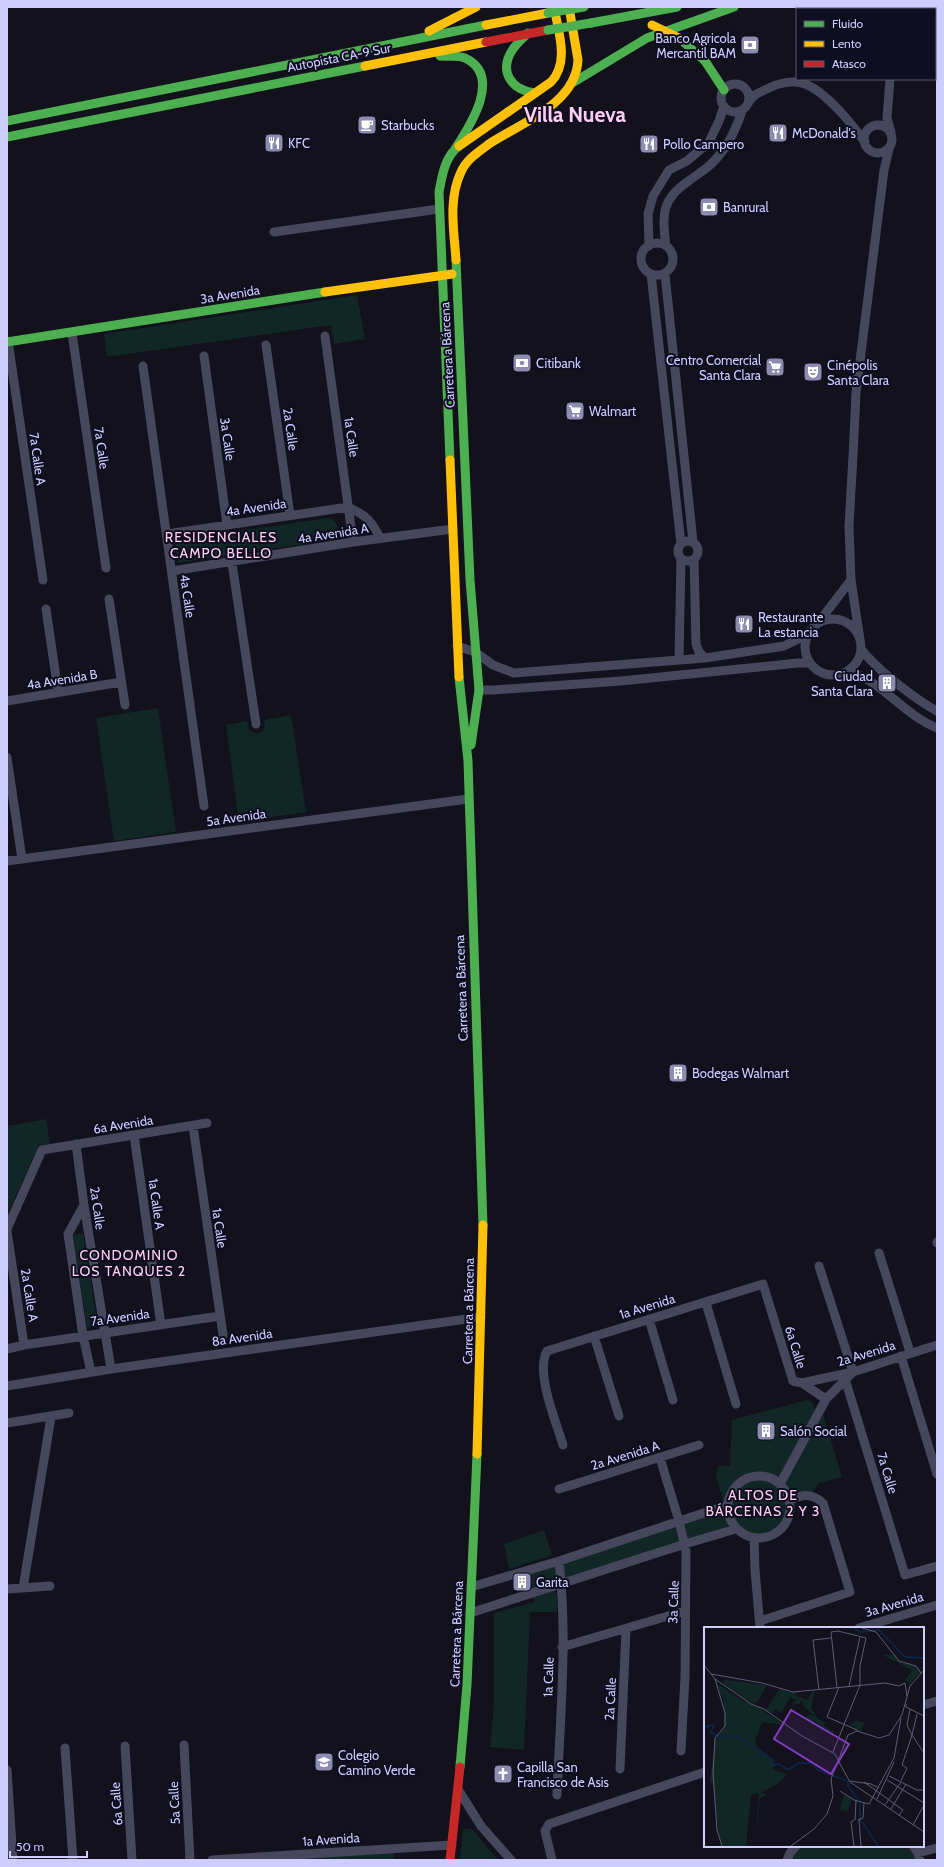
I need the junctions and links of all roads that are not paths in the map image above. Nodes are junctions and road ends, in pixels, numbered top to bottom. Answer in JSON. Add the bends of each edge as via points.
{"nodes":[{"id":1,"x":476,"y":7,"type":"edge"},
{"id":2,"x":568,"y":7,"type":"edge"},
{"id":3,"x":584,"y":7,"type":"edge"},
{"id":4,"x":677,"y":7,"type":"edge"},
{"id":5,"x":734,"y":7,"type":"edge"},
{"id":6,"x":551,"y":10,"type":"edge"},
{"id":7,"x":613,"y":20,"type":"junction"},
{"id":8,"x":528,"y":33,"type":"junction"},
{"id":9,"x":413,"y":40,"type":"junction"},
{"id":10,"x":417,"y":55,"type":"junction"},
{"id":11,"x":890,"y":80,"type":"edge"},
{"id":12,"x":574,"y":82,"type":"junction"},
{"id":13,"x":746,"y":89,"type":"junction"},
{"id":14,"x":724,"y":90,"type":"junction"},
{"id":15,"x":535,"y":93,"type":"junction"},
{"id":16,"x":757,"y":93,"type":"junction"},
{"id":17,"x":749,"y":102,"type":"junction"},
{"id":18,"x":724,"y":106,"type":"junction"},
{"id":19,"x":742,"y":110,"type":"junction"},
{"id":20,"x":888,"y":111,"type":"junction"},
{"id":21,"x":7,"y":121,"type":"edge"},
{"id":22,"x":874,"y":126,"type":"junction"},
{"id":23,"x":854,"y":128,"type":"junction"},
{"id":24,"x":891,"y":132,"type":"junction"},
{"id":25,"x":7,"y":137,"type":"edge"},
{"id":26,"x":865,"y":142,"type":"junction"},
{"id":27,"x":455,"y":149,"type":"junction"},
{"id":28,"x":889,"y":149,"type":"junction"},
{"id":29,"x":872,"y":152,"type":"junction"},
{"id":30,"x":884,"y":170,"type":"junction"},
{"id":31,"x":440,"y":209,"type":"junction"},
{"id":32,"x":274,"y":232,"type":"dead end"},
{"id":33,"x":649,"y":246,"type":"junction"},
{"id":34,"x":666,"y":246,"type":"junction"},
{"id":35,"x":443,"y":274,"type":"junction"},
{"id":36,"x":456,"y":274,"type":"junction"},
{"id":37,"x":652,"y":274,"type":"junction"},
{"id":38,"x":665,"y":274,"type":"junction"},
{"id":39,"x":72,"y":333,"type":"junction"},
{"id":40,"x":325,"y":336,"type":"dead end"},
{"id":41,"x":7,"y":342,"type":"edge"},
{"id":42,"x":266,"y":345,"type":"dead end"},
{"id":43,"x":204,"y":356,"type":"dead end"},
{"id":44,"x":143,"y":366,"type":"dead end"},
{"id":45,"x":348,"y":507,"type":"junction"},
{"id":46,"x":290,"y":515,"type":"junction"},
{"id":47,"x":227,"y":525,"type":"junction"},
{"id":48,"x":452,"y":529,"type":"junction"},
{"id":49,"x":167,"y":534,"type":"junction"},
{"id":50,"x":380,"y":538,"type":"junction"},
{"id":51,"x":353,"y":542,"type":"junction"},
{"id":52,"x":693,"y":542,"type":"junction"},
{"id":53,"x":681,"y":544,"type":"junction"},
{"id":54,"x":681,"y":558,"type":"junction"},
{"id":55,"x":694,"y":559,"type":"junction"},
{"id":56,"x":232,"y":562,"type":"junction"},
{"id":57,"x":106,"y":568,"type":"dead end"},
{"id":58,"x":172,"y":571,"type":"junction"},
{"id":59,"x":43,"y":580,"type":"dead end"},
{"id":60,"x":851,"y":580,"type":"junction"},
{"id":61,"x":109,"y":599,"type":"dead end"},
{"id":62,"x":46,"y":609,"type":"dead end"},
{"id":63,"x":818,"y":623,"type":"junction"},
{"id":64,"x":807,"y":635,"type":"junction"},
{"id":65,"x":860,"y":640,"type":"junction"},
{"id":66,"x":457,"y":646,"type":"junction"},
{"id":67,"x":861,"y":649,"type":"junction"},
{"id":68,"x":475,"y":652,"type":"junction"},
{"id":69,"x":706,"y":658,"type":"junction"},
{"id":70,"x":679,"y":660,"type":"junction"},
{"id":71,"x":809,"y":663,"type":"junction"},
{"id":72,"x":458,"y":669,"type":"junction"},
{"id":73,"x":849,"y":671,"type":"junction"},
{"id":74,"x":121,"y":682,"type":"junction"},
{"id":75,"x":479,"y":690,"type":"junction"},
{"id":76,"x":58,"y":691,"type":"junction"},
{"id":77,"x":7,"y":701,"type":"edge"},
{"id":78,"x":461,"y":702,"type":"junction"},
{"id":79,"x":125,"y":705,"type":"dead end"},
{"id":80,"x":937,"y":711,"type":"edge"},
{"id":81,"x":256,"y":724,"type":"dead end"},
{"id":82,"x":937,"y":728,"type":"edge"},
{"id":83,"x":7,"y":757,"type":"edge"},
{"id":84,"x":468,"y":761,"type":"junction"},
{"id":85,"x":468,"y":799,"type":"junction"},
{"id":86,"x":204,"y":806,"type":"dead end"},
{"id":87,"x":22,"y":859,"type":"junction"},
{"id":88,"x":7,"y":861,"type":"edge"},
{"id":89,"x":207,"y":1123,"type":"dead end"},
{"id":90,"x":193,"y":1126,"type":"junction"},
{"id":91,"x":134,"y":1135,"type":"junction"},
{"id":92,"x":76,"y":1144,"type":"junction"},
{"id":93,"x":42,"y":1150,"type":"joint"},
{"id":94,"x":84,"y":1205,"type":"junction"},
{"id":95,"x":7,"y":1230,"type":"edge"},
{"id":96,"x":879,"y":1253,"type":"dead end"},
{"id":97,"x":819,"y":1266,"type":"dead end"},
{"id":98,"x":763,"y":1284,"type":"joint"},
{"id":99,"x":706,"y":1303,"type":"junction"},
{"id":100,"x":220,"y":1316,"type":"junction"},
{"id":101,"x":481,"y":1317,"type":"junction"},
{"id":102,"x":649,"y":1319,"type":"junction"},
{"id":103,"x":161,"y":1324,"type":"junction"},
{"id":104,"x":105,"y":1333,"type":"junction"},
{"id":105,"x":223,"y":1335,"type":"dead end"},
{"id":106,"x":83,"y":1336,"type":"junction"},
{"id":107,"x":594,"y":1336,"type":"junction"},
{"id":108,"x":24,"y":1345,"type":"junction"},
{"id":109,"x":937,"y":1345,"type":"edge"},
{"id":110,"x":7,"y":1348,"type":"edge"},
{"id":111,"x":910,"y":1352,"type":"junction"},
{"id":112,"x":901,"y":1356,"type":"junction"},
{"id":113,"x":111,"y":1369,"type":"junction"},
{"id":114,"x":91,"y":1372,"type":"junction"},
{"id":115,"x":853,"y":1372,"type":"junction"},
{"id":116,"x":845,"y":1379,"type":"junction"},
{"id":117,"x":802,"y":1383,"type":"junction"},
{"id":118,"x":7,"y":1386,"type":"edge"},
{"id":119,"x":826,"y":1398,"type":"junction"},
{"id":120,"x":673,"y":1400,"type":"dead end"},
{"id":121,"x":736,"y":1404,"type":"dead end"},
{"id":122,"x":69,"y":1413,"type":"dead end"},
{"id":123,"x":619,"y":1416,"type":"dead end"},
{"id":124,"x":51,"y":1417,"type":"junction"},
{"id":125,"x":7,"y":1423,"type":"edge"},
{"id":126,"x":563,"y":1445,"type":"dead end"},
{"id":127,"x":699,"y":1445,"type":"dead end"},
{"id":128,"x":660,"y":1458,"type":"junction"},
{"id":129,"x":937,"y":1474,"type":"edge"},
{"id":130,"x":780,"y":1484,"type":"junction"},
{"id":131,"x":559,"y":1490,"type":"dead end"},
{"id":132,"x":789,"y":1501,"type":"junction"},
{"id":133,"x":728,"y":1505,"type":"junction"},
{"id":134,"x":679,"y":1521,"type":"junction"},
{"id":135,"x":736,"y":1529,"type":"junction"},
{"id":136,"x":754,"y":1538,"type":"junction"},
{"id":137,"x":685,"y":1544,"type":"junction"},
{"id":138,"x":559,"y":1561,"type":"junction"},
{"id":139,"x":937,"y":1566,"type":"edge"},
{"id":140,"x":562,"y":1583,"type":"junction"},
{"id":141,"x":50,"y":1586,"type":"dead end"},
{"id":142,"x":471,"y":1587,"type":"junction"},
{"id":143,"x":23,"y":1588,"type":"junction"},
{"id":144,"x":7,"y":1589,"type":"edge"},
{"id":145,"x":936,"y":1605,"type":"edge"},
{"id":146,"x":685,"y":1610,"type":"junction"},
{"id":147,"x":470,"y":1613,"type":"junction"},
{"id":148,"x":937,"y":1615,"type":"edge"},
{"id":149,"x":760,"y":1625,"type":"edge"},
{"id":150,"x":880,"y":1625,"type":"edge"},
{"id":151,"x":866,"y":1627,"type":"edge"},
{"id":152,"x":626,"y":1629,"type":"junction"},
{"id":153,"x":562,"y":1647,"type":"junction"},
{"id":154,"x":937,"y":1701,"type":"edge"},
{"id":155,"x":924,"y":1705,"type":"edge"},
{"id":156,"x":184,"y":1745,"type":"dead end"},
{"id":157,"x":125,"y":1746,"type":"dead end"},
{"id":158,"x":65,"y":1748,"type":"dead end"},
{"id":159,"x":681,"y":1751,"type":"dead end"},
{"id":160,"x":620,"y":1769,"type":"dead end"},
{"id":161,"x":7,"y":1770,"type":"edge"},
{"id":162,"x":704,"y":1772,"type":"edge"},
{"id":163,"x":459,"y":1791,"type":"junction"},
{"id":164,"x":557,"y":1795,"type":"dead end"},
{"id":165,"x":452,"y":1845,"type":"junction"},
{"id":166,"x":795,"y":1847,"type":"edge"},
{"id":167,"x":937,"y":1848,"type":"edge"},
{"id":168,"x":917,"y":1853,"type":"edge"},
{"id":169,"x":250,"y":1859,"type":"edge"},
{"id":170,"x":13,"y":1860,"type":"edge"},
{"id":171,"x":73,"y":1860,"type":"edge"},
{"id":172,"x":132,"y":1860,"type":"edge"},
{"id":173,"x":190,"y":1860,"type":"edge"},
{"id":174,"x":212,"y":1860,"type":"edge"},
{"id":175,"x":450,"y":1860,"type":"edge"},
{"id":176,"x":511,"y":1860,"type":"edge"},
{"id":177,"x":552,"y":1860,"type":"edge"},
{"id":178,"x":787,"y":1860,"type":"edge"}],
"edges":[{"from":1,"to":9,"type":"main road"},
{"from":2,"to":12,"type":"main road","name":"Carretera a Bárcena","via":[[579,52]]},
{"from":3,"to":6,"type":"main road","name":"Autopista CA-9 Sur","bridge":true},
{"from":4,"to":7,"type":"main road","name":"Autopista CA-9 Sur"},
{"from":5,"to":12,"type":"main road","via":[[647,38]]},
{"from":6,"to":9,"type":"main road","name":"Autopista CA-9 Sur"},
{"from":6,"to":15,"type":"main road","name":"Carretera a Bárcena","via":[[560,45],[559,72],[551,82]]},
{"from":7,"to":8,"type":"main road","name":"Autopista CA-9 Sur","bridge":true},
{"from":7,"to":14,"type":"main road","bridge":true,"via":[[633,20],[652,25],[694,47],[716,74]]},
{"from":8,"to":10,"type":"main road","name":"Autopista CA-9 Sur"},
{"from":8,"to":15,"type":"main road","via":[[510,54],[507,72],[510,81],[518,89],[526,93]]},
{"from":9,"to":21,"type":"main road","name":"Autopista CA-9 Sur"},
{"from":10,"to":25,"type":"main road","name":"Autopista CA-9 Sur"},
{"from":10,"to":27,"type":"main road","via":[[463,58],[473,63],[484,81],[482,97],[469,127]]},
{"from":11,"to":20,"type":"street"},
{"from":12,"to":36,"type":"main road","name":"Carretera a Bárcena","via":[[555,103],[482,148],[466,162],[453,197]]},
{"from":13,"to":14,"type":"street","via":[[734,84]]},
{"from":13,"to":16,"type":"street"},
{"from":13,"to":17,"type":"street","via":[[749,93]]},
{"from":14,"to":18,"type":"street","via":[[721,99]]},
{"from":15,"to":27,"type":"main road","name":"Carretera a Bárcena"},
{"from":16,"to":17,"type":"street"},
{"from":16,"to":23,"type":"street","via":[[784,83],[805,84],[828,101]]},
{"from":17,"to":19,"type":"street"},
{"from":18,"to":19,"type":"street","via":[[730,111]]},
{"from":18,"to":33,"type":"street","via":[[709,142],[687,161],[669,170],[653,196],[648,214]]},
{"from":19,"to":34,"type":"street","via":[[730,140],[714,162],[673,193],[665,205],[663,224]]},
{"from":20,"to":22,"type":"street"},
{"from":20,"to":24,"type":"street"},
{"from":22,"to":23,"type":"street","via":[[866,129]]},
{"from":22,"to":24,"type":"street","via":[[885,127]]},
{"from":22,"to":26,"type":"street","via":[[866,133]]},
{"from":23,"to":26,"type":"street"},
{"from":24,"to":28,"type":"street","via":[[892,141]]},
{"from":26,"to":29,"type":"street"},
{"from":27,"to":31,"type":"main road","name":"Carretera a Bárcena","via":[[443,169],[439,192]]},
{"from":28,"to":29,"type":"street","via":[[881,153]]},
{"from":28,"to":30,"type":"street"},
{"from":29,"to":30,"type":"street"},
{"from":30,"to":60,"type":"street","via":[[856,393],[849,526]]},
{"from":31,"to":32,"type":"street"},
{"from":31,"to":35,"type":"main road","name":"Carretera a Bárcena"},
{"from":33,"to":34,"type":"street","via":[[658,243]]},
{"from":33,"to":37,"type":"street","via":[[641,259],[644,268]]},
{"from":34,"to":38,"type":"street","via":[[673,259],[672,267]]},
{"from":35,"to":36,"type":"main road","name":"3a Avenida"},
{"from":35,"to":39,"type":"main road","name":"3a Avenida"},
{"from":35,"to":48,"type":"main road","name":"Carretera a Bárcena"},
{"from":36,"to":68,"type":"main road","name":"Carretera a Bárcena"},
{"from":37,"to":38,"type":"street"},
{"from":37,"to":53,"type":"street"},
{"from":38,"to":52,"type":"street"},
{"from":39,"to":41,"type":"main road","name":"3a Avenida"},
{"from":39,"to":57,"type":"street","name":"7a Calle"},
{"from":40,"to":45,"type":"street","name":"1a Calle"},
{"from":41,"to":59,"type":"street","name":"7a Calle A"},
{"from":42,"to":46,"type":"street","name":"2a Calle"},
{"from":43,"to":47,"type":"street","name":"3a Calle"},
{"from":44,"to":49,"type":"street","name":"4a Calle"},
{"from":45,"to":46,"type":"street","name":"4a Avenida"},
{"from":45,"to":50,"type":"street","name":"4a Avenida A","via":[[365,515],[372,522]]},
{"from":45,"to":51,"type":"street","name":"1a Calle"},
{"from":46,"to":47,"type":"street","name":"4a Avenida"},
{"from":47,"to":49,"type":"street","name":"4a Avenida"},
{"from":48,"to":50,"type":"street","name":"4a Avenida A"},
{"from":48,"to":66,"type":"main road","name":"Carretera a Bárcena"},
{"from":49,"to":58,"type":"street","name":"4a Calle"},
{"from":50,"to":51,"type":"street","name":"4a Avenida A"},
{"from":51,"to":56,"type":"street","name":"4a Avenida A"},
{"from":52,"to":53,"type":"street"},
{"from":52,"to":55,"type":"street","via":[[698,551]]},
{"from":53,"to":54,"type":"street","via":[[678,550]]},
{"from":54,"to":55,"type":"street","via":[[688,561]]},
{"from":54,"to":70,"type":"street"},
{"from":55,"to":69,"type":"street","via":[[696,644],[699,652]]},
{"from":56,"to":58,"type":"street","name":"4a Avenida A"},
{"from":56,"to":81,"type":"street"},
{"from":58,"to":86,"type":"street","name":"4a Calle"},
{"from":60,"to":63,"type":"street"},
{"from":60,"to":65,"type":"street"},
{"from":61,"to":74,"type":"street"},
{"from":62,"to":76,"type":"street"},
{"from":63,"to":64,"type":"street"},
{"from":63,"to":65,"type":"street","via":[[838,620],[848,624]]},
{"from":64,"to":69,"type":"street","via":[[784,646]]},
{"from":64,"to":71,"type":"street","via":[[804,645]]},
{"from":65,"to":67,"type":"street"},
{"from":66,"to":68,"type":"street"},
{"from":66,"to":72,"type":"main road","name":"Carretera a Bárcena"},
{"from":67,"to":73,"type":"street","via":[[856,663]]},
{"from":67,"to":80,"type":"street","via":[[889,676]]},
{"from":68,"to":70,"type":"street","via":[[493,665],[514,673]]},
{"from":68,"to":75,"type":"main road","name":"Carretera a Bárcena"},
{"from":69,"to":70,"type":"street"},
{"from":71,"to":73,"type":"street","via":[[826,675],[835,676]]},
{"from":71,"to":75,"type":"street","via":[[621,681]]},
{"from":72,"to":75,"type":"main road"},
{"from":72,"to":78,"type":"main road","name":"Carretera a Bárcena"},
{"from":73,"to":82,"type":"street","via":[[864,676],[912,713]]},
{"from":74,"to":76,"type":"street","name":"4a Avenida B"},
{"from":74,"to":79,"type":"street"},
{"from":75,"to":78,"type":"main road"},
{"from":75,"to":84,"type":"main road","name":"Carretera a Bárcena"},
{"from":76,"to":77,"type":"street","name":"4a Avenida B"},
{"from":78,"to":84,"type":"main road","name":"Carretera a Bárcena"},
{"from":83,"to":87,"type":"street"},
{"from":84,"to":85,"type":"main road","name":"Carretera a Bárcena"},
{"from":85,"to":87,"type":"street","name":"5a Avenida"},
{"from":85,"to":101,"type":"main road","name":"Carretera a Bárcena","via":[[482,1237]]},
{"from":87,"to":88,"type":"street","name":"5a Avenida"},
{"from":89,"to":90,"type":"street","name":"6a Avenida"},
{"from":90,"to":91,"type":"street","name":"6a Avenida"},
{"from":90,"to":100,"type":"street","name":"1a Calle"},
{"from":91,"to":92,"type":"street","name":"6a Avenida"},
{"from":91,"to":103,"type":"street","name":"1a Calle A"},
{"from":92,"to":93,"type":"street","name":"6a Avenida"},
{"from":92,"to":94,"type":"street","name":"2a Calle"},
{"from":93,"to":95,"type":"street","name":"2a Calle A"},
{"from":94,"to":104,"type":"street","name":"2a Calle"},
{"from":94,"to":106,"type":"street","via":[[68,1234]]},
{"from":95,"to":108,"type":"street","name":"2a Calle A"},
{"from":96,"to":111,"type":"street"},
{"from":97,"to":115,"type":"street"},
{"from":98,"to":99,"type":"street","name":"1a Avenida"},
{"from":98,"to":117,"type":"street","name":"6a Calle","via":[[793,1381]]},
{"from":99,"to":102,"type":"street","name":"1a Avenida"},
{"from":99,"to":121,"type":"street"},
{"from":100,"to":103,"type":"street","name":"7a Avenida"},
{"from":100,"to":105,"type":"street","name":"1a Calle"},
{"from":101,"to":113,"type":"street","name":"8a Avenida"},
{"from":101,"to":142,"type":"main road","name":"Carretera a Bárcena"},
{"from":102,"to":107,"type":"street","name":"1a Avenida"},
{"from":102,"to":120,"type":"street"},
{"from":103,"to":104,"type":"street","name":"7a Avenida"},
{"from":104,"to":106,"type":"street","name":"7a Avenida"},
{"from":104,"to":113,"type":"street","name":"2a Calle"},
{"from":106,"to":108,"type":"street","name":"7a Avenida"},
{"from":106,"to":114,"type":"street"},
{"from":107,"to":123,"type":"street"},
{"from":107,"to":126,"type":"street","name":"1a Avenida","via":[[550,1349],[544,1359],[545,1382]]},
{"from":108,"to":110,"type":"street"},
{"from":109,"to":111,"type":"street","name":"2a Avenida"},
{"from":111,"to":112,"type":"street","name":"2a Avenida"},
{"from":112,"to":115,"type":"street","name":"2a Avenida"},
{"from":112,"to":129,"type":"street"},
{"from":113,"to":114,"type":"street","name":"8a Avenida"},
{"from":114,"to":118,"type":"street","name":"8a Avenida"},
{"from":115,"to":116,"type":"street"},
{"from":115,"to":117,"type":"street","name":"2a Avenida"},
{"from":116,"to":119,"type":"street"},
{"from":116,"to":139,"type":"street","name":"7a Calle","via":[[906,1574]]},
{"from":117,"to":119,"type":"street","name":"6a Calle"},
{"from":119,"to":130,"type":"street"},
{"from":122,"to":124,"type":"street"},
{"from":124,"to":125,"type":"street"},
{"from":124,"to":143,"type":"street"},
{"from":127,"to":128,"type":"street","name":"2a Avenida A"},
{"from":128,"to":131,"type":"street","name":"2a Avenida A"},
{"from":128,"to":134,"type":"street","name":"3a Calle"},
{"from":130,"to":132,"type":"street"},
{"from":130,"to":133,"type":"street","via":[[772,1478],[751,1477],[734,1488]]},
{"from":132,"to":136,"type":"street","via":[[788,1518],[778,1531],[767,1537]]},
{"from":132,"to":149,"type":"street","via":[[804,1495],[814,1497],[823,1503],[850,1589],[848,1594]]},
{"from":133,"to":134,"type":"street"},
{"from":133,"to":135,"type":"street"},
{"from":134,"to":137,"type":"street","name":"3a Calle"},
{"from":134,"to":138,"type":"street"},
{"from":135,"to":136,"type":"street"},
{"from":135,"to":137,"type":"street"},
{"from":136,"to":149,"type":"street"},
{"from":137,"to":140,"type":"street"},
{"from":137,"to":146,"type":"street","name":"3a Calle"},
{"from":138,"to":140,"type":"street","name":"1a Calle"},
{"from":138,"to":142,"type":"street"},
{"from":140,"to":147,"type":"street"},
{"from":140,"to":153,"type":"street","name":"1a Calle"},
{"from":141,"to":143,"type":"street"},
{"from":142,"to":147,"type":"main road","name":"Carretera a Bárcena"},
{"from":143,"to":144,"type":"street"},
{"from":145,"to":148,"type":"street"},
{"from":145,"to":150,"type":"street","name":"3a Avenida"},
{"from":146,"to":152,"type":"street"},
{"from":146,"to":159,"type":"street","name":"3a Calle"},
{"from":147,"to":163,"type":"main road","name":"Carretera a Bárcena","via":[[468,1685]]},
{"from":150,"to":151,"type":"street","name":"3a Avenida"},
{"from":152,"to":153,"type":"street"},
{"from":152,"to":160,"type":"street","name":"2a Calle"},
{"from":153,"to":164,"type":"street","name":"1a Calle"},
{"from":154,"to":155,"type":"street"},
{"from":156,"to":173,"type":"street","name":"5a Calle"},
{"from":157,"to":172,"type":"street","name":"6a Calle"},
{"from":158,"to":171,"type":"street"},
{"from":161,"to":170,"type":"street"},
{"from":162,"to":177,"type":"street","via":[[549,1824],[545,1830]]},
{"from":163,"to":165,"type":"main road","name":"Carretera a Bárcena"},
{"from":163,"to":176,"type":"street","via":[[481,1826]]},
{"from":165,"to":169,"type":"street","name":"1a Avenida"},
{"from":165,"to":175,"type":"main road","name":"Carretera a Bárcena"},
{"from":166,"to":178,"type":"street"},
{"from":167,"to":168,"type":"street"},
{"from":169,"to":174,"type":"street","name":"1a Avenida"}]}
